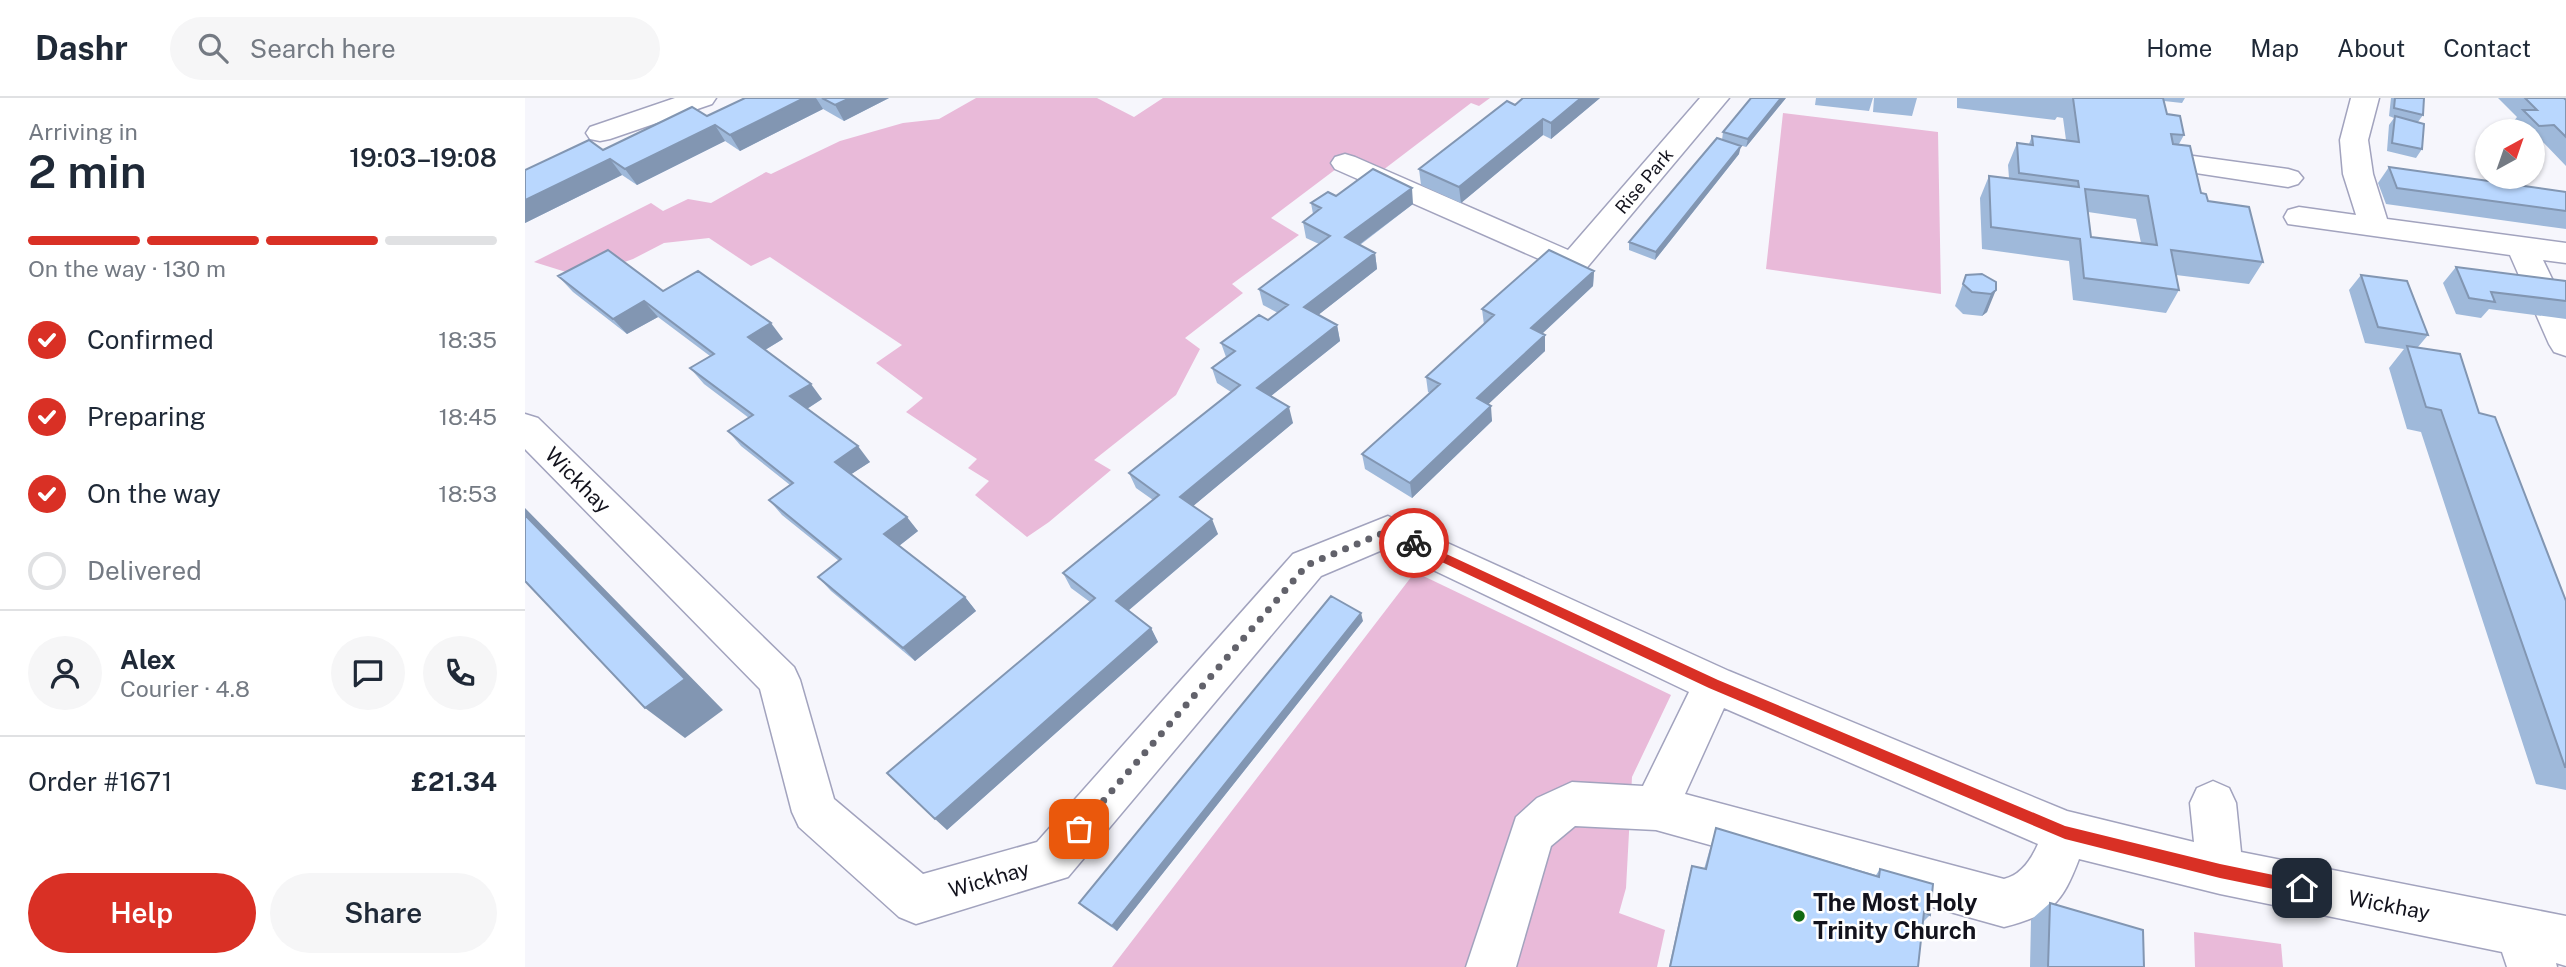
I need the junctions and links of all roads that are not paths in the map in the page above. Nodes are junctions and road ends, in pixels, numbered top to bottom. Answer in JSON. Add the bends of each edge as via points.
{"nodes":[{"id":1,"x":702,"y":98,"type":"edge"},
{"id":2,"x":1715,"y":98,"type":"edge"},
{"id":3,"x":2365,"y":98,"type":"edge"},
{"id":4,"x":600,"y":133,"type":"dead end"},
{"id":5,"x":1345,"y":163,"type":"dead end"},
{"id":6,"x":2186,"y":164,"type":"edge"},
{"id":7,"x":2375,"y":228,"type":"junction"},
{"id":8,"x":2522,"y":248,"type":"junction"},
{"id":9,"x":2566,"y":253,"type":"edge"},
{"id":10,"x":2566,"y":344,"type":"edge"},
{"id":11,"x":525,"y":427,"type":"edge"},
{"id":12,"x":1714,"y":684,"type":"junction"},
{"id":13,"x":2213,"y":803,"type":"dead end"},
{"id":14,"x":1656,"y":808,"type":"junction"},
{"id":15,"x":2065,"y":833,"type":"junction"},
{"id":16,"x":2220,"y":871,"type":"junction"},
{"id":17,"x":2539,"y":946,"type":"edge"},
{"id":18,"x":1491,"y":967,"type":"edge"}],
"edges":[{"from":1,"to":4,"type":"street"},
{"from":2,"to":5,"type":"street","name":"Rise Park","via":[[1573,264]]},
{"from":3,"to":7,"type":"street","via":[[2354,140],[2358,174]]},
{"from":6,"to":7,"type":"street","via":[[2283,165],[2304,218]]},
{"from":7,"to":8,"type":"street"},
{"from":8,"to":9,"type":"street"},
{"from":8,"to":10,"type":"street"},
{"from":11,"to":12,"type":"street","name":"Wickhay","via":[[779,680],[815,812],[916,900],[1051,862],[1307,565],[1388,531]]},
{"from":12,"to":14,"type":"street"},
{"from":12,"to":15,"type":"street","name":"Wickhay"},
{"from":13,"to":16,"type":"street"},
{"from":14,"to":15,"type":"street","via":[[2004,903],[2029,897],[2050,872]]},
{"from":14,"to":18,"type":"street","via":[[1572,804],[1553,813],[1532,833]]},
{"from":15,"to":16,"type":"street","name":"Wickhay"},
{"from":16,"to":17,"type":"street","name":"Wickhay"}]}
